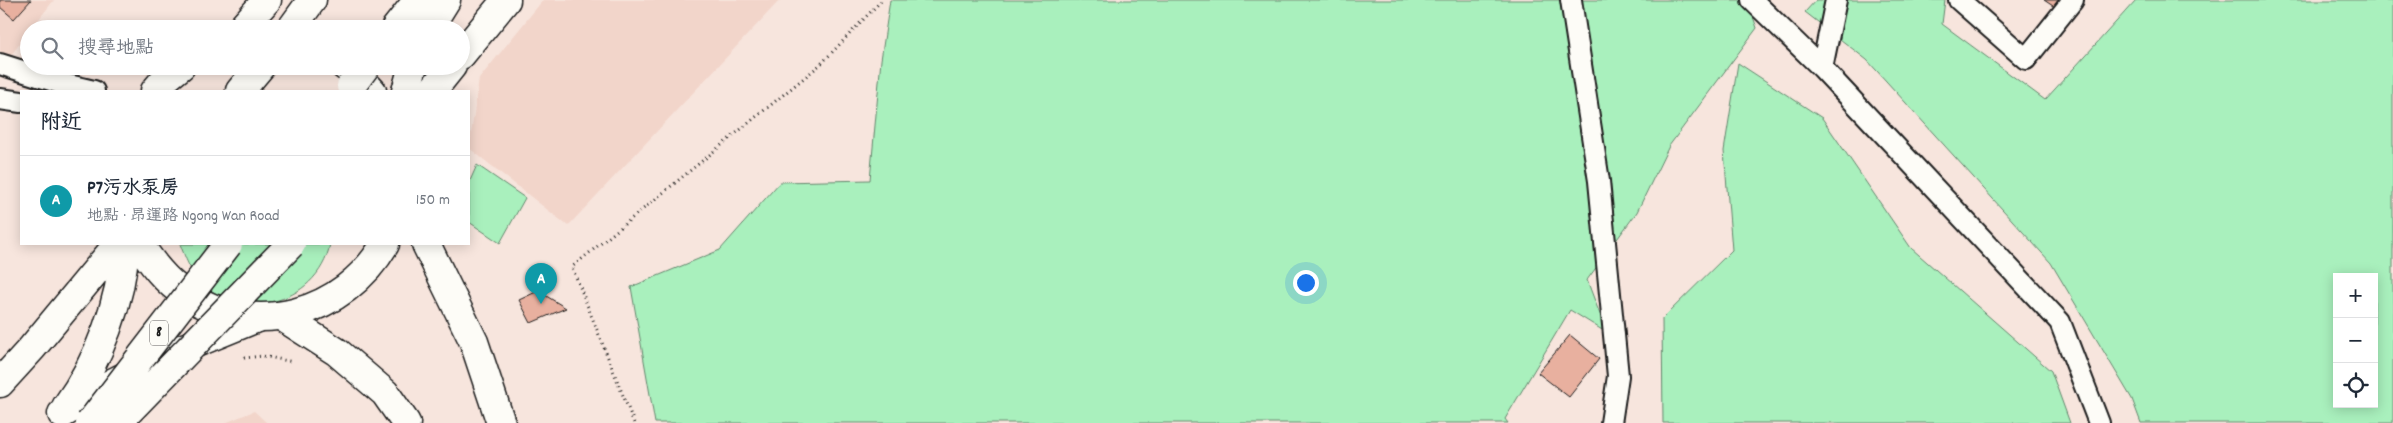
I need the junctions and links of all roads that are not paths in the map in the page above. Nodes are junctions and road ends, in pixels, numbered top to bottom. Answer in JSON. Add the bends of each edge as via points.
{"nodes":[{"id":1,"x":267,"y":0,"type":"edge"},
{"id":2,"x":312,"y":0,"type":"edge"},
{"id":3,"x":418,"y":0,"type":"edge"},
{"id":4,"x":446,"y":0,"type":"edge"},
{"id":5,"x":506,"y":0,"type":"edge"},
{"id":6,"x":1571,"y":0,"type":"edge"},
{"id":7,"x":1752,"y":0,"type":"edge"},
{"id":8,"x":1836,"y":0,"type":"edge"},
{"id":9,"x":1959,"y":0,"type":"edge"},
{"id":10,"x":2073,"y":0,"type":"edge"},
{"id":11,"x":249,"y":20,"type":"edge"},
{"id":12,"x":298,"y":20,"type":"edge"},
{"id":13,"x":402,"y":20,"type":"edge"},
{"id":14,"x":434,"y":20,"type":"edge"},
{"id":15,"x":470,"y":44,"type":"edge"},
{"id":16,"x":0,"y":64,"type":"edge"},
{"id":17,"x":1822,"y":68,"type":"junction"},
{"id":18,"x":20,"y":70,"type":"edge"},
{"id":19,"x":35,"y":75,"type":"edge"},
{"id":20,"x":170,"y":75,"type":"edge"},
{"id":21,"x":253,"y":75,"type":"edge"},
{"id":22,"x":358,"y":75,"type":"edge"},
{"id":23,"x":359,"y":75,"type":"edge"},
{"id":24,"x":410,"y":75,"type":"edge"},
{"id":25,"x":445,"y":75,"type":"edge"},
{"id":26,"x":90,"y":90,"type":"edge"},
{"id":27,"x":156,"y":90,"type":"edge"},
{"id":28,"x":241,"y":90,"type":"edge"},
{"id":29,"x":348,"y":90,"type":"edge"},
{"id":30,"x":371,"y":90,"type":"edge"},
{"id":31,"x":406,"y":90,"type":"edge"},
{"id":32,"x":433,"y":90,"type":"edge"},
{"id":33,"x":0,"y":99,"type":"edge"},
{"id":34,"x":20,"y":102,"type":"edge"},
{"id":35,"x":117,"y":245,"type":"edge"},
{"id":36,"x":125,"y":245,"type":"edge"},
{"id":37,"x":140,"y":245,"type":"edge"},
{"id":38,"x":227,"y":245,"type":"edge"},
{"id":39,"x":290,"y":245,"type":"edge"},
{"id":40,"x":385,"y":245,"type":"edge"},
{"id":41,"x":426,"y":245,"type":"edge"},
{"id":42,"x":269,"y":317,"type":"junction"},
{"id":43,"x":0,"y":383,"type":"edge"},
{"id":44,"x":57,"y":418,"type":"edge"},
{"id":45,"x":90,"y":423,"type":"edge"},
{"id":46,"x":117,"y":423,"type":"edge"},
{"id":47,"x":406,"y":423,"type":"edge"},
{"id":48,"x":501,"y":423,"type":"edge"},
{"id":49,"x":1610,"y":423,"type":"edge"},
{"id":50,"x":2099,"y":423,"type":"edge"}],
"edges":[{"from":1,"to":11,"type":"main road"},
{"from":2,"to":12,"type":"main road"},
{"from":3,"to":13,"type":"main road"},
{"from":4,"to":14,"type":"main road"},
{"from":5,"to":15,"type":"main road"},
{"from":6,"to":49,"type":"lane","via":[[1599,181],[1618,376]]},
{"from":7,"to":17,"type":"lane"},
{"from":8,"to":17,"type":"lane"},
{"from":9,"to":10,"type":"lane","via":[[2026,59]]},
{"from":16,"to":18,"type":"lane"},
{"from":17,"to":50,"type":"lane","via":[[2060,322]]},
{"from":19,"to":26,"type":"lane"},
{"from":20,"to":27,"type":"main road"},
{"from":21,"to":28,"type":"main road"},
{"from":22,"to":30,"type":"main road"},
{"from":23,"to":29,"type":"main road","bridge":true},
{"from":24,"to":31,"type":"main road"},
{"from":25,"to":32,"type":"main road"},
{"from":33,"to":34,"type":"lane"},
{"from":35,"to":43,"type":"main road"},
{"from":36,"to":44,"type":"main road","via":[[114,304],[97,353],[80,388]]},
{"from":37,"to":42,"type":"main road","via":[[159,272],[184,294],[225,313]]},
{"from":38,"to":45,"type":"main road","number":"8","bridge":true},
{"from":39,"to":46,"type":"main road","bridge":true},
{"from":40,"to":42,"type":"main road","via":[[356,282],[318,306]]},
{"from":41,"to":48,"type":"main road","via":[[474,342]]},
{"from":42,"to":44,"type":"main road","via":[[170,354],[114,382]]},
{"from":42,"to":47,"type":"main road","via":[[337,352],[385,393]]}]}
